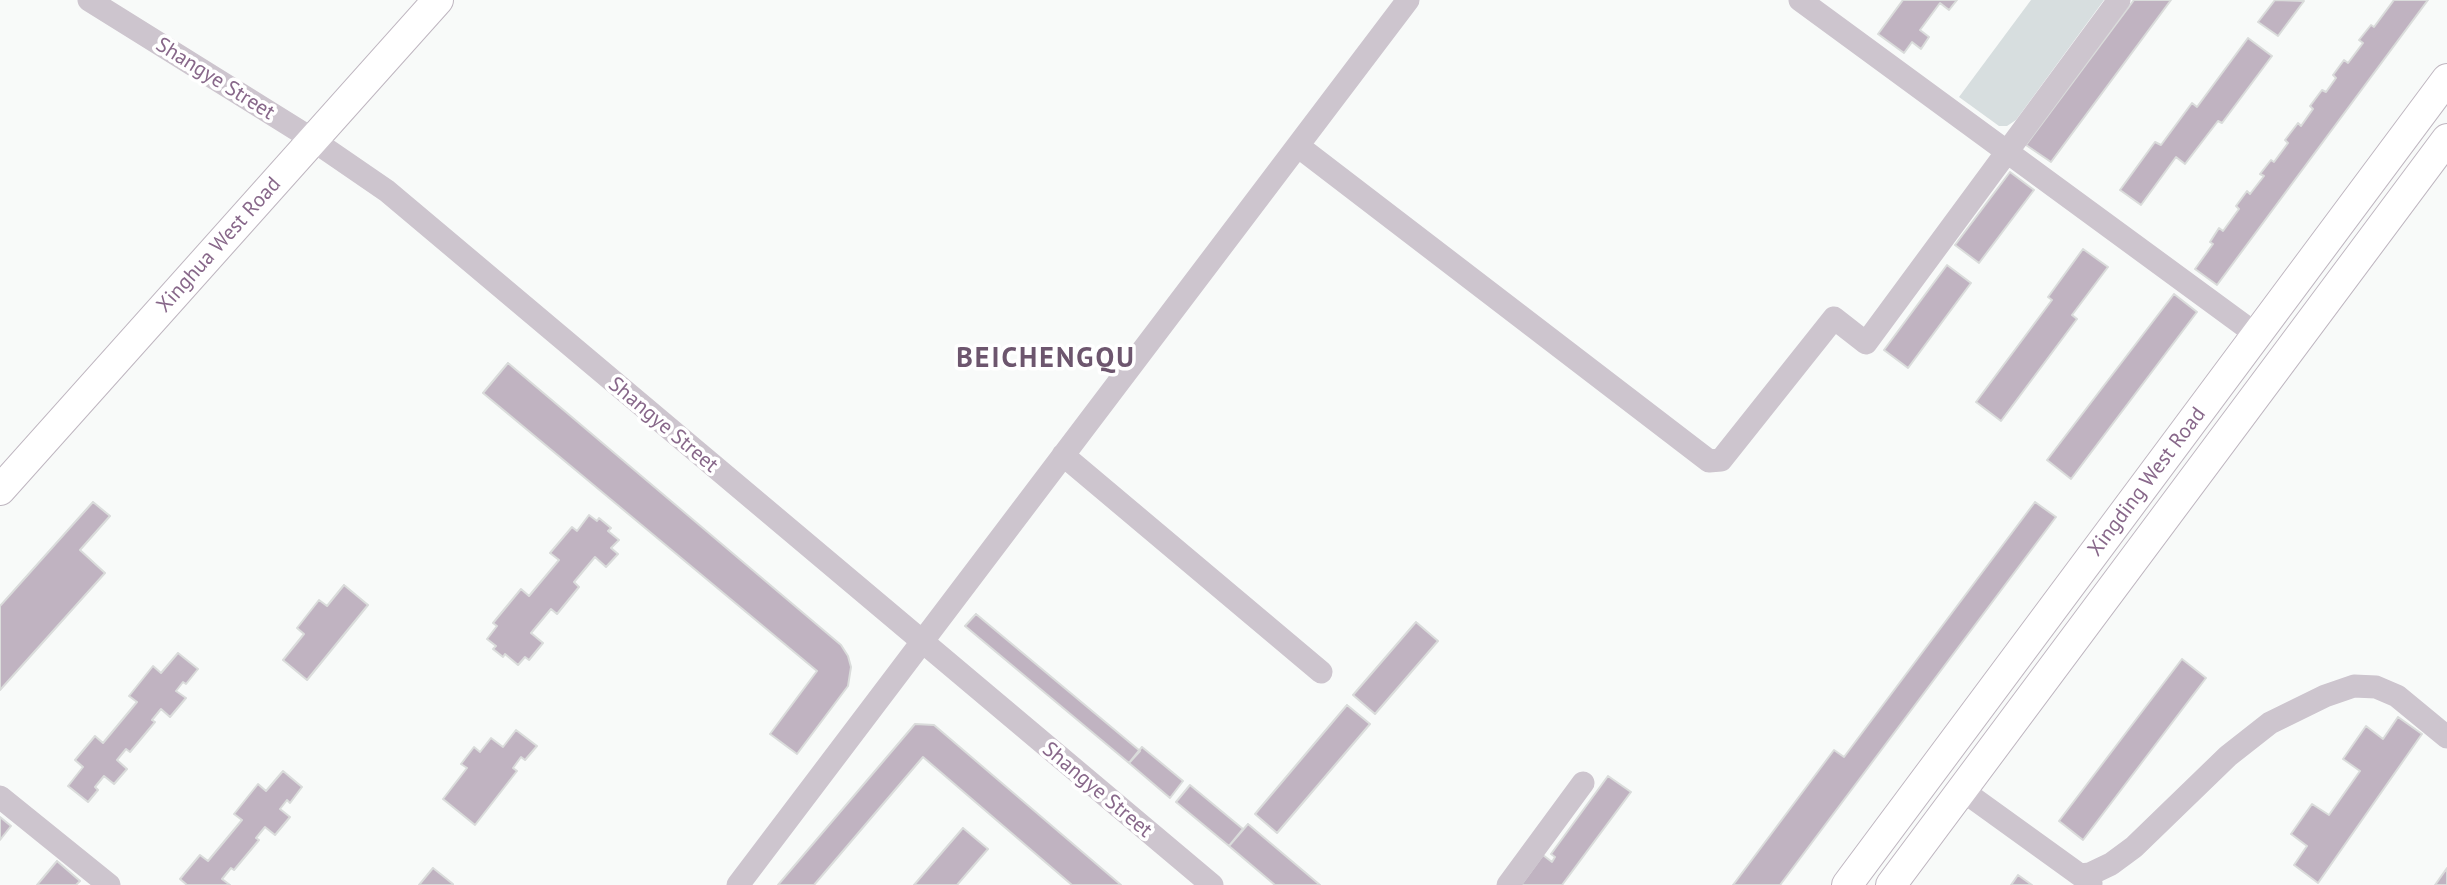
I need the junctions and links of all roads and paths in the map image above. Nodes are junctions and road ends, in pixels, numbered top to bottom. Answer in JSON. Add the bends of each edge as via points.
{"nodes":[{"id":1,"x":89,"y":0,"type":"edge"},
{"id":2,"x":438,"y":0,"type":"edge"},
{"id":3,"x":1408,"y":0,"type":"edge"},
{"id":4,"x":1800,"y":0,"type":"edge"},
{"id":5,"x":2119,"y":0,"type":"edge"},
{"id":6,"x":2447,"y":79,"type":"edge"},
{"id":7,"x":2447,"y":138,"type":"edge"},
{"id":8,"x":313,"y":140,"type":"junction"},
{"id":9,"x":1297,"y":146,"type":"junction"},
{"id":10,"x":2007,"y":152,"type":"junction"},
{"id":11,"x":2257,"y":335,"type":"junction"},
{"id":12,"x":1063,"y":455,"type":"junction"},
{"id":13,"x":0,"y":490,"type":"edge"},
{"id":14,"x":921,"y":642,"type":"junction"},
{"id":15,"x":1321,"y":672,"type":"dead end"},
{"id":16,"x":2447,"y":737,"type":"edge"},
{"id":17,"x":1583,"y":783,"type":"dead end"},
{"id":18,"x":1962,"y":790,"type":"junction"},
{"id":19,"x":0,"y":797,"type":"edge"},
{"id":20,"x":2087,"y":880,"type":"edge"},
{"id":21,"x":109,"y":885,"type":"edge"},
{"id":22,"x":738,"y":885,"type":"edge"},
{"id":23,"x":1212,"y":885,"type":"edge"},
{"id":24,"x":1508,"y":885,"type":"edge"},
{"id":25,"x":1847,"y":885,"type":"edge"},
{"id":26,"x":1891,"y":885,"type":"edge"}],
"edges":[{"from":1,"to":8,"type":"street","name":"Shangye Street"},
{"from":2,"to":8,"type":"main road","name":"Xinghua West Road"},
{"from":3,"to":9,"type":"street"},
{"from":4,"to":10,"type":"street"},
{"from":5,"to":10,"type":"street"},
{"from":6,"to":11,"type":"main road","name":"Xingding West Road"},
{"from":7,"to":18,"type":"main road","name":"Xingding West Road"},
{"from":8,"to":13,"type":"main road","name":"Xinghua West Road"},
{"from":8,"to":14,"type":"street","name":"Shangye Street","via":[[387,191]]},
{"from":9,"to":10,"type":"street","via":[[1709,461],[1721,460],[1834,318],[1866,343]]},
{"from":9,"to":12,"type":"street"},
{"from":10,"to":11,"type":"street"},
{"from":11,"to":25,"type":"main road","name":"Xingding West Road"},
{"from":12,"to":14,"type":"street"},
{"from":12,"to":15,"type":"street"},
{"from":14,"to":22,"type":"street"},
{"from":14,"to":23,"type":"street","name":"Shangye Street"},
{"from":16,"to":20,"type":"street","via":[[2397,696],[2376,687],[2354,686],[2325,696],[2270,723],[2228,756],[2134,847]]},
{"from":17,"to":24,"type":"street"},
{"from":18,"to":20,"type":"street"},
{"from":18,"to":26,"type":"main road","name":"Xingding West Road"},
{"from":19,"to":21,"type":"street"}]}
